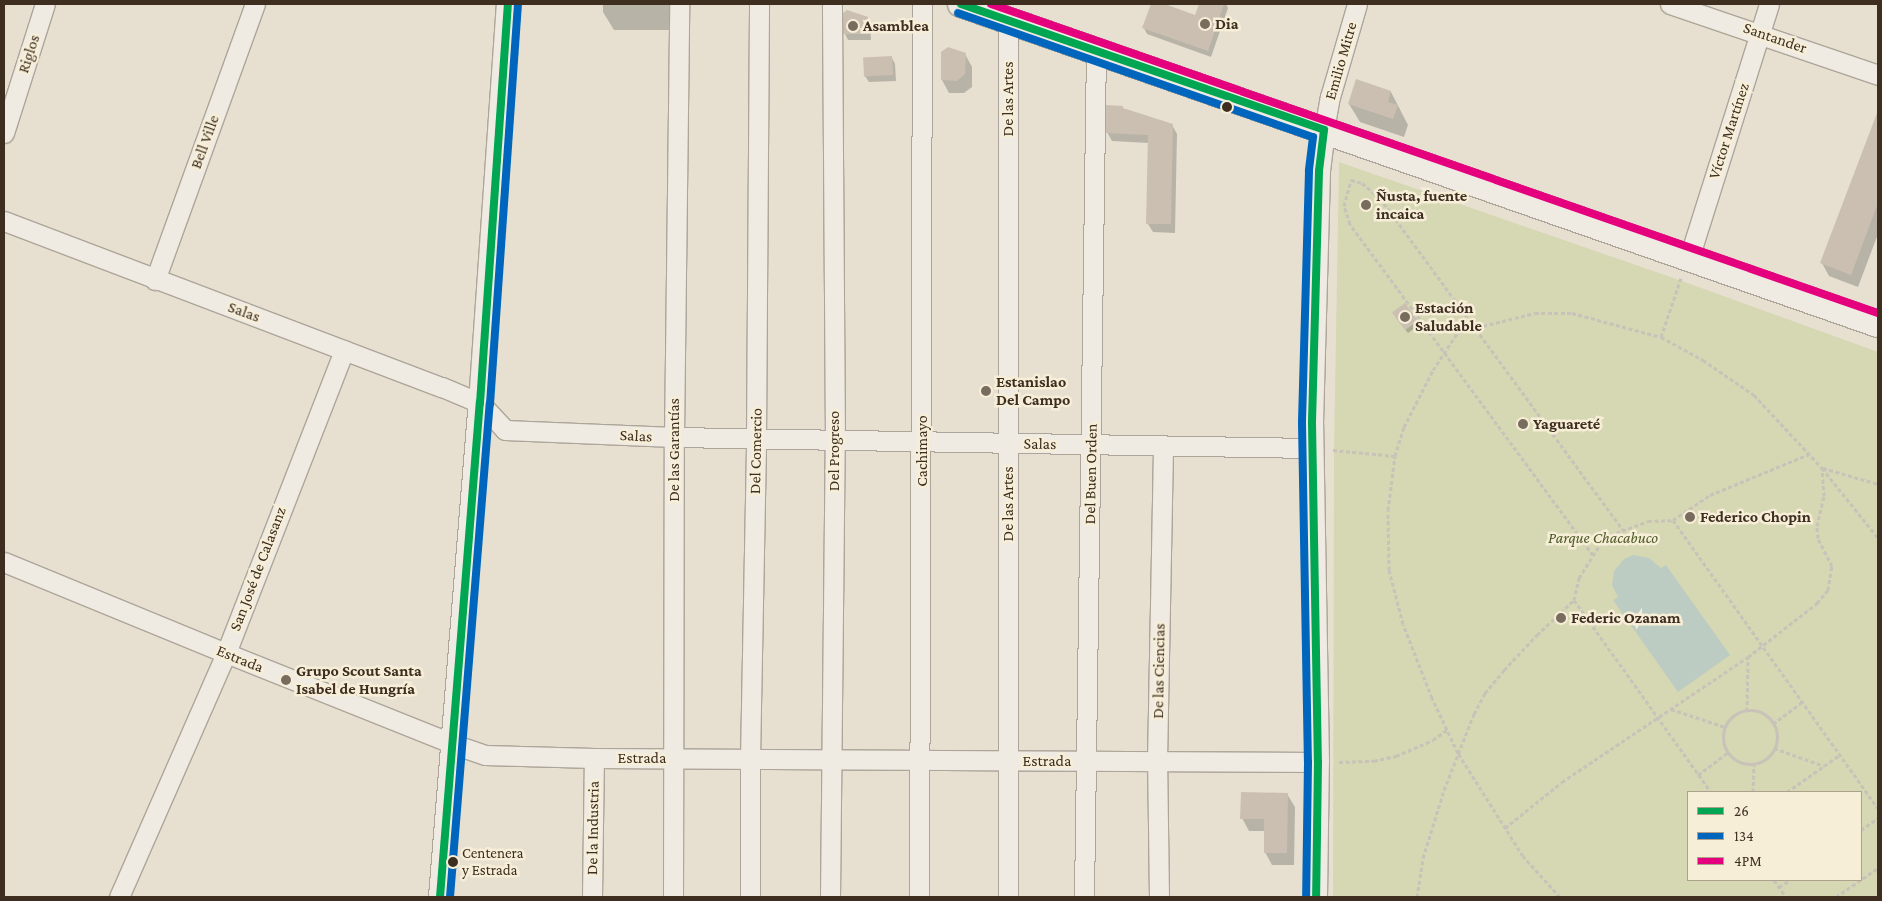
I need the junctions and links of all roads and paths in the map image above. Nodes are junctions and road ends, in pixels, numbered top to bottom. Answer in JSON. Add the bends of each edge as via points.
{"nodes":[{"id":1,"x":46,"y":4,"type":"edge"},
{"id":2,"x":255,"y":4,"type":"edge"},
{"id":3,"x":508,"y":4,"type":"edge"},
{"id":4,"x":679,"y":4,"type":"edge"},
{"id":5,"x":759,"y":4,"type":"edge"},
{"id":6,"x":832,"y":4,"type":"edge"},
{"id":7,"x":922,"y":4,"type":"edge"},
{"id":8,"x":962,"y":4,"type":"edge"},
{"id":9,"x":1357,"y":4,"type":"edge"},
{"id":10,"x":1670,"y":4,"type":"edge"},
{"id":11,"x":1769,"y":4,"type":"edge"},
{"id":12,"x":1008,"y":20,"type":"junction"},
{"id":13,"x":1760,"y":33,"type":"junction"},
{"id":14,"x":1096,"y":51,"type":"junction"},
{"id":15,"x":1878,"y":75,"type":"edge"},
{"id":16,"x":1324,"y":130,"type":"junction"},
{"id":17,"x":4,"y":133,"type":"edge"},
{"id":18,"x":4,"y":221,"type":"edge"},
{"id":19,"x":1689,"y":258,"type":"junction"},
{"id":20,"x":155,"y":280,"type":"junction"},
{"id":21,"x":1878,"y":324,"type":"edge"},
{"id":22,"x":1475,"y":328,"type":"junction"},
{"id":23,"x":1661,"y":337,"type":"junction"},
{"id":24,"x":344,"y":350,"type":"junction"},
{"id":25,"x":1444,"y":352,"type":"junction"},
{"id":26,"x":480,"y":403,"type":"junction"},
{"id":27,"x":674,"y":437,"type":"junction"},
{"id":28,"x":756,"y":439,"type":"junction"},
{"id":29,"x":835,"y":440,"type":"junction"},
{"id":30,"x":922,"y":442,"type":"junction"},
{"id":31,"x":1009,"y":443,"type":"junction"},
{"id":32,"x":1091,"y":444,"type":"junction"},
{"id":33,"x":1163,"y":446,"type":"junction"},
{"id":34,"x":1312,"y":448,"type":"junction"},
{"id":35,"x":1809,"y":454,"type":"junction"},
{"id":36,"x":1395,"y":456,"type":"junction"},
{"id":37,"x":1822,"y":468,"type":"junction"},
{"id":38,"x":1878,"y":484,"type":"edge"},
{"id":39,"x":1673,"y":520,"type":"junction"},
{"id":40,"x":1623,"y":530,"type":"junction"},
{"id":41,"x":1878,"y":538,"type":"edge"},
{"id":42,"x":1593,"y":555,"type":"junction"},
{"id":43,"x":4,"y":562,"type":"edge"},
{"id":44,"x":1574,"y":600,"type":"junction"},
{"id":45,"x":1763,"y":646,"type":"junction"},
{"id":46,"x":226,"y":653,"type":"junction"},
{"id":47,"x":1748,"y":658,"type":"junction"},
{"id":48,"x":1803,"y":701,"type":"junction"},
{"id":49,"x":1671,"y":708,"type":"junction"},
{"id":50,"x":1747,"y":710,"type":"junction"},
{"id":51,"x":1656,"y":718,"type":"junction"},
{"id":52,"x":1773,"y":724,"type":"junction"},
{"id":53,"x":1725,"y":727,"type":"junction"},
{"id":54,"x":1447,"y":730,"type":"junction"},
{"id":55,"x":453,"y":744,"type":"junction"},
{"id":56,"x":1774,"y":748,"type":"junction"},
{"id":57,"x":1728,"y":752,"type":"junction"},
{"id":58,"x":1458,"y":753,"type":"junction"},
{"id":59,"x":1841,"y":754,"type":"junction"},
{"id":60,"x":594,"y":758,"type":"junction"},
{"id":61,"x":674,"y":758,"type":"junction"},
{"id":62,"x":750,"y":759,"type":"junction"},
{"id":63,"x":830,"y":759,"type":"junction"},
{"id":64,"x":919,"y":760,"type":"junction"},
{"id":65,"x":1007,"y":760,"type":"junction"},
{"id":66,"x":1085,"y":761,"type":"junction"},
{"id":67,"x":1157,"y":761,"type":"junction"},
{"id":68,"x":1318,"y":762,"type":"junction"},
{"id":69,"x":1754,"y":763,"type":"junction"},
{"id":70,"x":1824,"y":766,"type":"junction"},
{"id":71,"x":1698,"y":775,"type":"junction"},
{"id":72,"x":1710,"y":791,"type":"edge"},
{"id":73,"x":1753,"y":791,"type":"edge"},
{"id":74,"x":1787,"y":791,"type":"edge"},
{"id":75,"x":1878,"y":808,"type":"edge"},
{"id":76,"x":1878,"y":818,"type":"edge"},
{"id":77,"x":1505,"y":828,"type":"junction"},
{"id":78,"x":1862,"y":829,"type":"edge"},
{"id":79,"x":1878,"y":868,"type":"edge"},
{"id":80,"x":1862,"y":879,"type":"edge"},
{"id":81,"x":1775,"y":881,"type":"edge"},
{"id":82,"x":1788,"y":881,"type":"edge"},
{"id":83,"x":1859,"y":881,"type":"edge"},
{"id":84,"x":1779,"y":887,"type":"junction"},
{"id":85,"x":119,"y":897,"type":"edge"},
{"id":86,"x":440,"y":897,"type":"edge"},
{"id":87,"x":592,"y":897,"type":"edge"},
{"id":88,"x":674,"y":897,"type":"edge"},
{"id":89,"x":750,"y":897,"type":"edge"},
{"id":90,"x":830,"y":897,"type":"edge"},
{"id":91,"x":919,"y":897,"type":"edge"},
{"id":92,"x":1008,"y":897,"type":"edge"},
{"id":93,"x":1084,"y":897,"type":"edge"},
{"id":94,"x":1159,"y":897,"type":"edge"},
{"id":95,"x":1316,"y":897,"type":"edge"},
{"id":96,"x":1417,"y":897,"type":"edge"},
{"id":97,"x":1560,"y":897,"type":"edge"},
{"id":98,"x":1786,"y":897,"type":"edge"},
{"id":99,"x":1836,"y":897,"type":"edge"}],
"edges":[{"from":1,"to":17,"type":"street","name":"Riglos"},
{"from":2,"to":20,"type":"street","name":"Bell Ville"},
{"from":3,"to":26,"type":"street"},
{"from":4,"to":27,"type":"street","name":"De las Garantías"},
{"from":5,"to":28,"type":"street","name":"Del Comercio"},
{"from":6,"to":29,"type":"street","name":"Del Progreso"},
{"from":7,"to":30,"type":"street","name":"Cachimayo"},
{"from":8,"to":12,"type":"main road"},
{"from":9,"to":16,"type":"street","name":"Emilio Mitre","via":[[1330,97]]},
{"from":10,"to":13,"type":"street","name":"Santander"},
{"from":11,"to":13,"type":"street","name":"Víctor Martínez"},
{"from":12,"to":14,"type":"main road"},
{"from":12,"to":31,"type":"street","name":"De las Artes"},
{"from":13,"to":15,"type":"street","name":"Santander"},
{"from":13,"to":19,"type":"street","name":"Víctor Martínez"},
{"from":14,"to":16,"type":"main road"},
{"from":14,"to":32,"type":"street","name":"Del Buen Orden"},
{"from":16,"to":19,"type":"main road"},
{"from":16,"to":34,"type":"street","name":"Emilio Mitre","via":[[1319,171]]},
{"from":18,"to":20,"type":"street","name":"Salas"},
{"from":19,"to":21,"type":"main road"},
{"from":19,"to":23,"type":"path"},
{"from":20,"to":24,"type":"street","name":"Salas"},
{"from":22,"to":23,"type":"path","via":[[1534,313],[1572,313]]},
{"from":22,"to":25,"type":"path","via":[[1458,332]]},
{"from":22,"to":25,"type":"path","via":[[1380,198],[1362,183],[1351,180],[1344,206],[1350,224]]},
{"from":22,"to":40,"type":"path"},
{"from":23,"to":35,"type":"path","via":[[1703,360],[1754,395]]},
{"from":24,"to":26,"type":"street","name":"Salas"},
{"from":24,"to":46,"type":"street","name":"San José de Calasanz"},
{"from":25,"to":36,"type":"path","via":[[1404,427]]},
{"from":25,"to":42,"type":"path"},
{"from":26,"to":27,"type":"street","name":"Salas","via":[[505,430]]},
{"from":26,"to":55,"type":"street"},
{"from":27,"to":28,"type":"street","name":"Salas"},
{"from":27,"to":61,"type":"street","name":"De las Garantías"},
{"from":28,"to":29,"type":"street","name":"Salas"},
{"from":28,"to":62,"type":"street","name":"Del Comercio"},
{"from":29,"to":30,"type":"street","name":"Salas"},
{"from":29,"to":63,"type":"street","name":"Del Progreso"},
{"from":30,"to":31,"type":"street","name":"Salas"},
{"from":30,"to":64,"type":"street","name":"Cachimayo"},
{"from":31,"to":32,"type":"street","name":"Salas"},
{"from":31,"to":65,"type":"street","name":"De las Artes"},
{"from":32,"to":33,"type":"street","name":"Salas"},
{"from":32,"to":66,"type":"street","name":"Del Buen Orden"},
{"from":33,"to":34,"type":"street","name":"Salas"},
{"from":33,"to":67,"type":"street","name":"De las Ciencias"},
{"from":34,"to":36,"type":"path"},
{"from":34,"to":68,"type":"street","name":"Emilio Mitre"},
{"from":35,"to":37,"type":"path"},
{"from":35,"to":39,"type":"path","via":[[1710,495]]},
{"from":36,"to":54,"type":"path","via":[[1388,510],[1388,570],[1403,624]]},
{"from":37,"to":38,"type":"path"},
{"from":37,"to":41,"type":"path"},
{"from":37,"to":45,"type":"path","via":[[1824,496],[1817,526],[1818,538],[1832,566],[1828,590],[1817,603]]},
{"from":39,"to":40,"type":"path","via":[[1648,521]]},
{"from":39,"to":45,"type":"path"},
{"from":40,"to":42,"type":"path","via":[[1604,538]]},
{"from":42,"to":44,"type":"path","via":[[1579,578]]},
{"from":43,"to":46,"type":"street","name":"Estrada"},
{"from":44,"to":51,"type":"path"},
{"from":44,"to":58,"type":"path","via":[[1537,635],[1485,693]]},
{"from":45,"to":47,"type":"path"},
{"from":45,"to":48,"type":"path"},
{"from":46,"to":55,"type":"street","name":"Estrada"},
{"from":46,"to":85,"type":"street","name":"San José de Calasanz"},
{"from":47,"to":49,"type":"path"},
{"from":47,"to":50,"type":"path"},
{"from":48,"to":52,"type":"path"},
{"from":48,"to":59,"type":"path"},
{"from":49,"to":51,"type":"path"},
{"from":49,"to":53,"type":"path"},
{"from":50,"to":52,"type":"path","via":[[1762,713]]},
{"from":50,"to":53,"type":"path","via":[[1736,714]]},
{"from":51,"to":71,"type":"path"},
{"from":51,"to":77,"type":"path","via":[[1562,782]]},
{"from":52,"to":56,"type":"path"},
{"from":53,"to":57,"type":"path","via":[[1723,737]]},
{"from":54,"to":58,"type":"path"},
{"from":54,"to":68,"type":"path","via":[[1396,756],[1374,762]]},
{"from":55,"to":60,"type":"street","name":"Estrada","via":[[486,754]]},
{"from":55,"to":86,"type":"street"},
{"from":56,"to":69,"type":"path","via":[[1766,758]]},
{"from":56,"to":70,"type":"path"},
{"from":57,"to":69,"type":"path","via":[[1739,761]]},
{"from":57,"to":71,"type":"path"},
{"from":58,"to":77,"type":"path"},
{"from":58,"to":96,"type":"path","via":[[1423,858]]},
{"from":59,"to":70,"type":"path"},
{"from":59,"to":75,"type":"path"},
{"from":60,"to":61,"type":"street","name":"Estrada"},
{"from":60,"to":87,"type":"street","name":"De la Industria"},
{"from":61,"to":62,"type":"street","name":"Estrada"},
{"from":61,"to":88,"type":"street","name":"De las Garantías"},
{"from":62,"to":63,"type":"street","name":"Estrada"},
{"from":62,"to":89,"type":"street","name":"Del Comercio"},
{"from":63,"to":64,"type":"street","name":"Estrada"},
{"from":63,"to":90,"type":"street","name":"Del Progreso"},
{"from":64,"to":65,"type":"street","name":"Estrada"},
{"from":64,"to":91,"type":"street","name":"Cachimayo"},
{"from":65,"to":66,"type":"street","name":"Estrada"},
{"from":65,"to":92,"type":"street","name":"De las Artes"},
{"from":66,"to":67,"type":"street","name":"Estrada"},
{"from":66,"to":93,"type":"street","name":"Del Buen Orden"},
{"from":67,"to":68,"type":"street","name":"Estrada"},
{"from":67,"to":94,"type":"street","name":"De las Ciencias"},
{"from":68,"to":95,"type":"street","name":"Emilio Mitre"},
{"from":69,"to":73,"type":"path"},
{"from":70,"to":74,"type":"path"},
{"from":71,"to":72,"type":"path"},
{"from":76,"to":78,"type":"path"},
{"from":77,"to":97,"type":"path","via":[[1523,856]]},
{"from":79,"to":80,"type":"path"},
{"from":81,"to":84,"type":"path"},
{"from":82,"to":84,"type":"path"},
{"from":83,"to":99,"type":"path"},
{"from":84,"to":98,"type":"path"}]}
